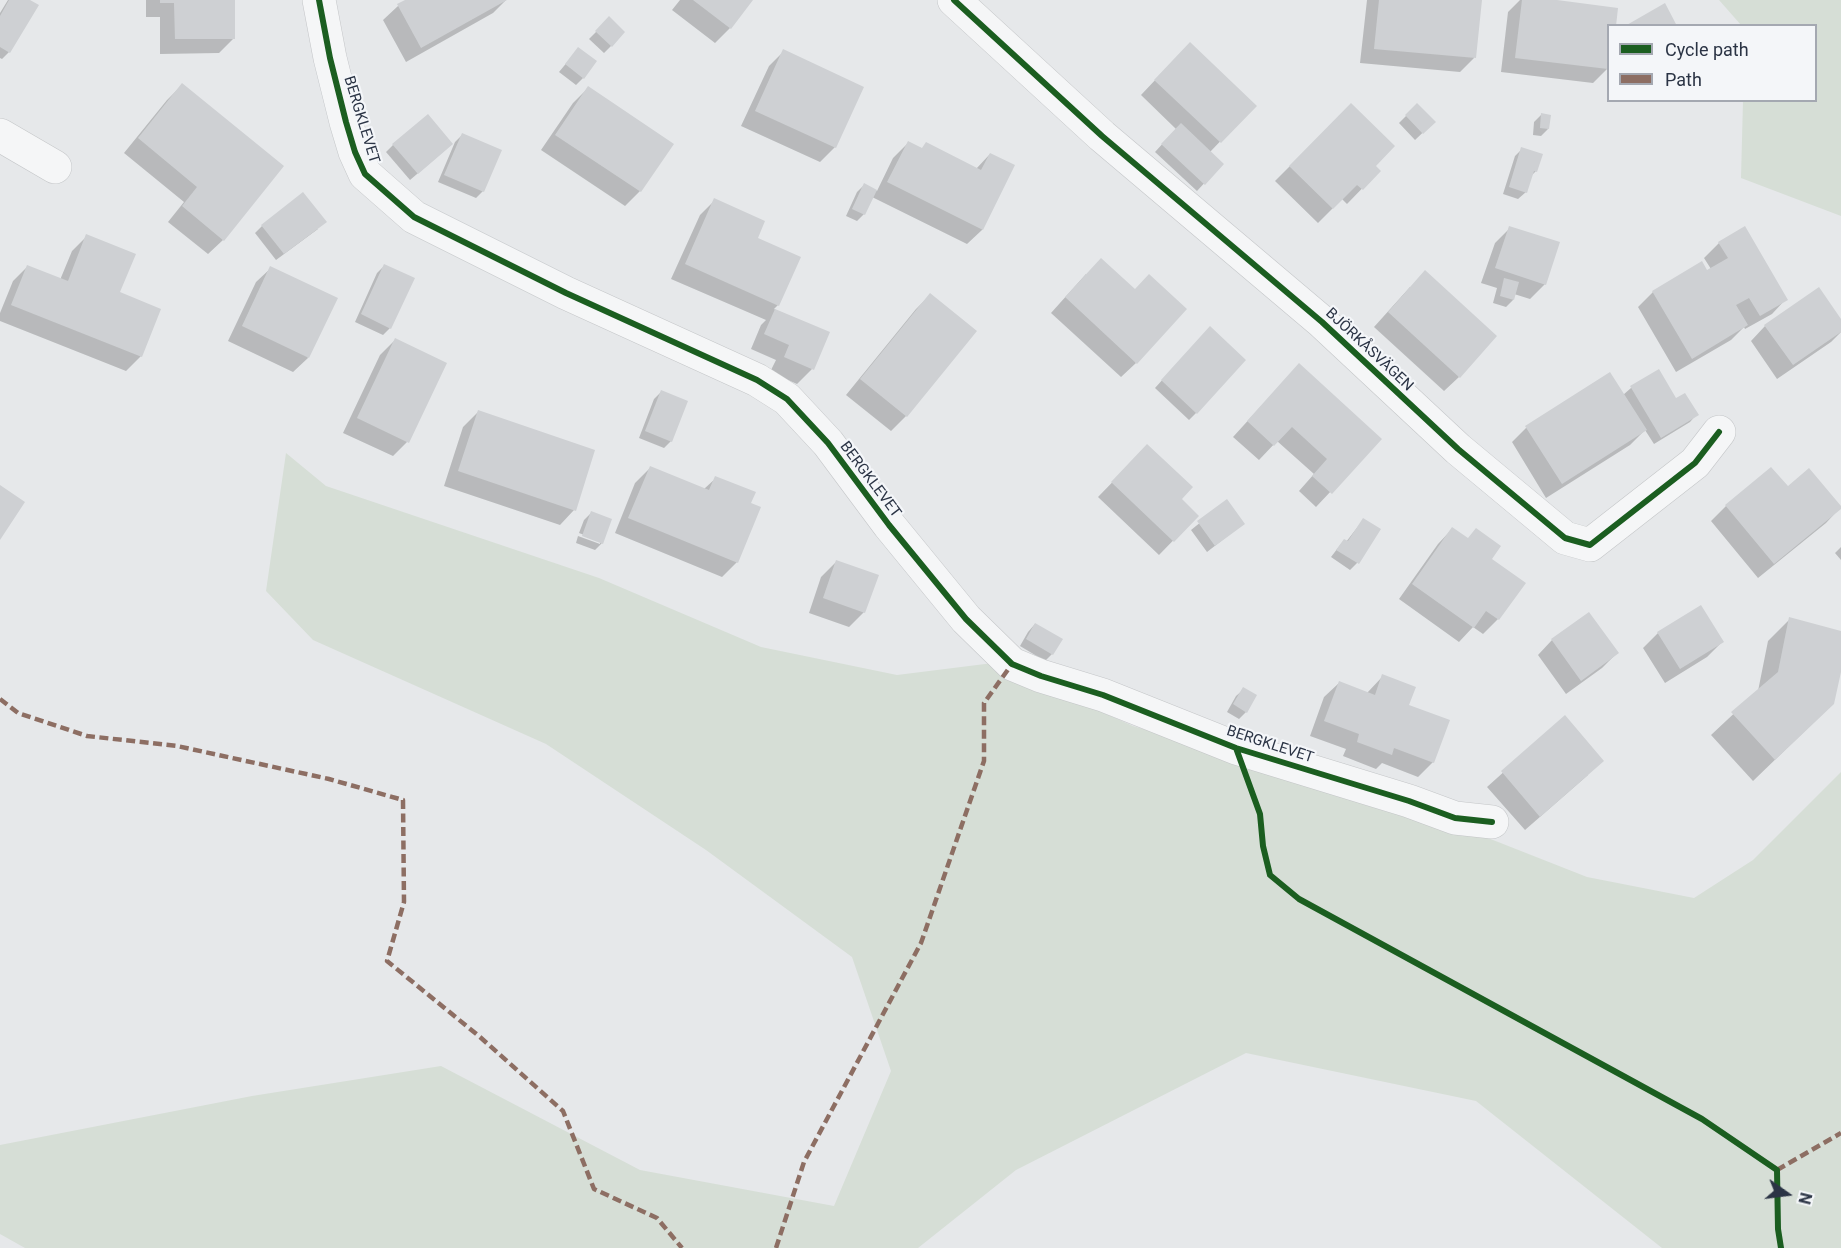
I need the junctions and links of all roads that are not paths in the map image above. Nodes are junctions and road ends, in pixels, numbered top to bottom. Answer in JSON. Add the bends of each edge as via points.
{"nodes":[{"id":1,"x":320,"y":0,"type":"edge"},
{"id":2,"x":954,"y":0,"type":"edge"},
{"id":3,"x":0,"y":135,"type":"edge"},
{"id":4,"x":55,"y":167,"type":"dead end"},
{"id":5,"x":1719,"y":432,"type":"dead end"},
{"id":6,"x":1492,"y":822,"type":"dead end"}],
"edges":[{"from":1,"to":6,"type":"street","name":"BERGKLEVET","via":[[346,122],[365,174],[414,217],[566,293],[757,380],[787,399],[828,443],[966,619],[1012,664],[1236,748],[1455,818]]},
{"from":2,"to":5,"type":"street","name":"BJÖRKÅSVÄGEN","via":[[1102,136],[1322,322],[1458,449],[1565,538],[1590,545],[1695,463]]},
{"from":3,"to":4,"type":"street"}]}
